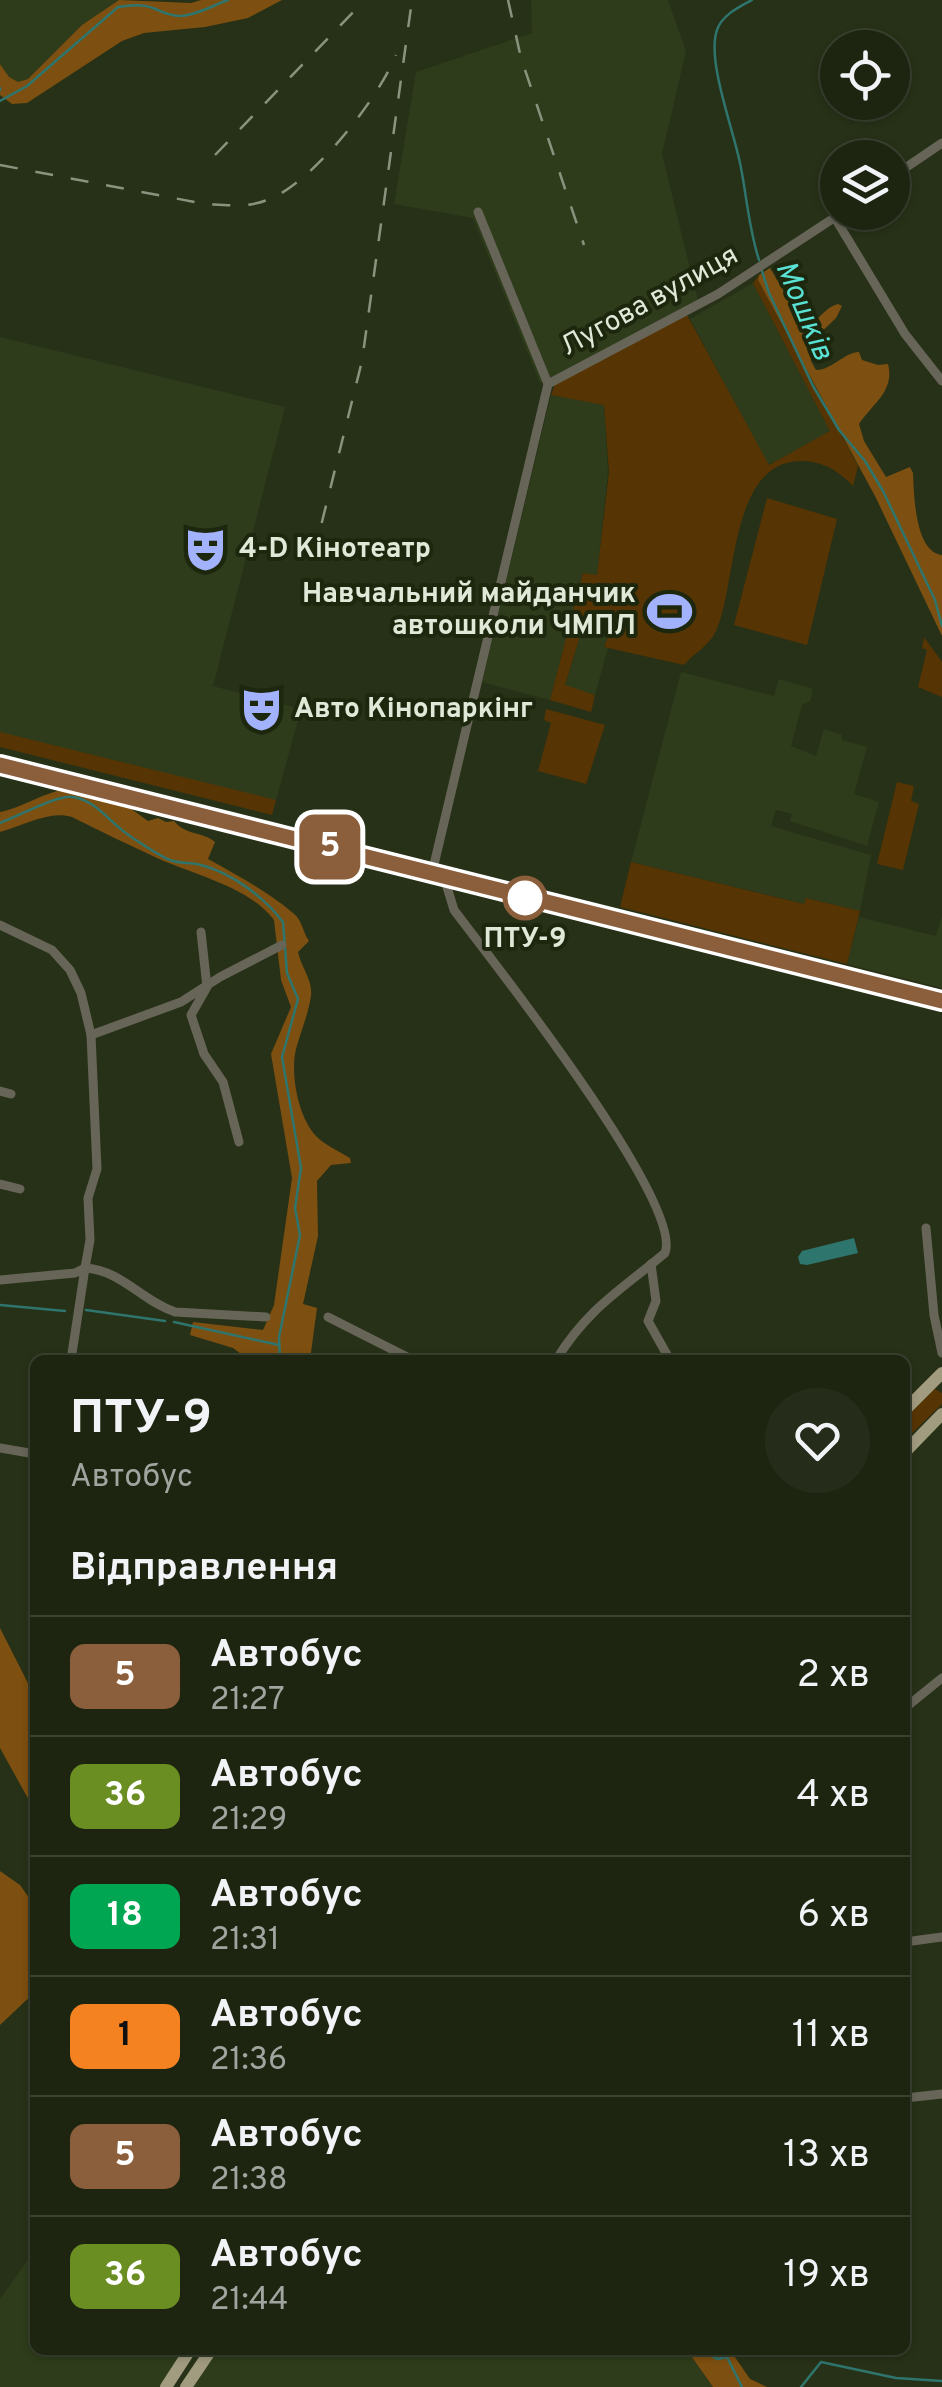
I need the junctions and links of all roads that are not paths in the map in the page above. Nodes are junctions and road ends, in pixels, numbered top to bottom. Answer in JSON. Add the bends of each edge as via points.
{"nodes":[{"id":1,"x":942,"y":142,"type":"edge"},
{"id":2,"x":910,"y":165,"type":"edge"},
{"id":3,"x":478,"y":212,"type":"dead end"},
{"id":4,"x":820,"y":228,"type":"edge"},
{"id":5,"x":847,"y":230,"type":"edge"},
{"id":6,"x":942,"y":380,"type":"edge"},
{"id":7,"x":548,"y":384,"type":"junction"},
{"id":8,"x":0,"y":765,"type":"edge"},
{"id":9,"x":438,"y":875,"type":"junction"},
{"id":10,"x":0,"y":925,"type":"edge"},
{"id":11,"x":201,"y":932,"type":"dead end"},
{"id":12,"x":282,"y":946,"type":"dead end"},
{"id":13,"x":208,"y":987,"type":"junction"},
{"id":14,"x":942,"y":1001,"type":"edge"},
{"id":15,"x":90,"y":1035,"type":"junction"},
{"id":16,"x":239,"y":1142,"type":"dead end"},
{"id":17,"x":0,"y":1184,"type":"edge"},
{"id":18,"x":20,"y":1189,"type":"dead end"},
{"id":19,"x":926,"y":1228,"type":"dead end"},
{"id":20,"x":651,"y":1264,"type":"junction"},
{"id":21,"x":86,"y":1268,"type":"junction"},
{"id":22,"x":0,"y":1280,"type":"edge"},
{"id":23,"x":266,"y":1317,"type":"dead end"},
{"id":24,"x":328,"y":1317,"type":"dead end"},
{"id":25,"x":942,"y":1353,"type":"edge"},
{"id":26,"x":72,"y":1355,"type":"edge"},
{"id":27,"x":403,"y":1355,"type":"edge"},
{"id":28,"x":560,"y":1355,"type":"edge"},
{"id":29,"x":667,"y":1355,"type":"edge"},
{"id":30,"x":940,"y":1379,"type":"edge"},
{"id":31,"x":910,"y":1406,"type":"edge"},
{"id":32,"x":942,"y":1414,"type":"edge"},
{"id":33,"x":910,"y":1447,"type":"edge"},
{"id":34,"x":0,"y":1448,"type":"edge"},
{"id":35,"x":30,"y":1453,"type":"edge"},
{"id":36,"x":942,"y":1678,"type":"edge"},
{"id":37,"x":910,"y":1704,"type":"edge"},
{"id":38,"x":942,"y":1938,"type":"edge"},
{"id":39,"x":910,"y":1941,"type":"edge"},
{"id":40,"x":942,"y":2094,"type":"edge"},
{"id":41,"x":910,"y":2097,"type":"edge"},
{"id":42,"x":187,"y":2355,"type":"edge"},
{"id":43,"x":208,"y":2355,"type":"edge"},
{"id":44,"x":166,"y":2387,"type":"edge"},
{"id":45,"x":186,"y":2387,"type":"edge"}],
"edges":[{"from":1,"to":2,"type":"street"},
{"from":3,"to":7,"type":"street"},
{"from":4,"to":7,"type":"street","name":"Лугова вулиця","via":[[718,294]]},
{"from":5,"to":6,"type":"street","via":[[904,334]]},
{"from":7,"to":9,"type":"street","name":"Лугова вулиця"},
{"from":8,"to":9,"type":"highway"},
{"from":9,"to":14,"type":"highway"},
{"from":9,"to":20,"type":"street","via":[[454,910],[600,1108],[651,1198],[668,1244]]},
{"from":10,"to":15,"type":"street","via":[[63,960],[82,993]]},
{"from":11,"to":13,"type":"street"},
{"from":12,"to":13,"type":"street"},
{"from":13,"to":15,"type":"street"},
{"from":13,"to":16,"type":"street","via":[[191,1015],[222,1082]]},
{"from":15,"to":21,"type":"street","via":[[96,1169],[88,1198]]},
{"from":17,"to":18,"type":"street"},
{"from":19,"to":25,"type":"street"},
{"from":20,"to":28,"type":"street","via":[[610,1294]]},
{"from":20,"to":29,"type":"street","via":[[656,1301],[648,1321]]},
{"from":21,"to":22,"type":"street"},
{"from":21,"to":23,"type":"street","via":[[112,1273],[175,1312]]},
{"from":21,"to":26,"type":"street"},
{"from":24,"to":27,"type":"street"},
{"from":30,"to":31,"type":"main road"},
{"from":32,"to":33,"type":"main road"},
{"from":34,"to":35,"type":"street"},
{"from":36,"to":37,"type":"street"},
{"from":38,"to":39,"type":"street"},
{"from":40,"to":41,"type":"street"},
{"from":42,"to":44,"type":"main road"},
{"from":43,"to":45,"type":"main road"}]}
